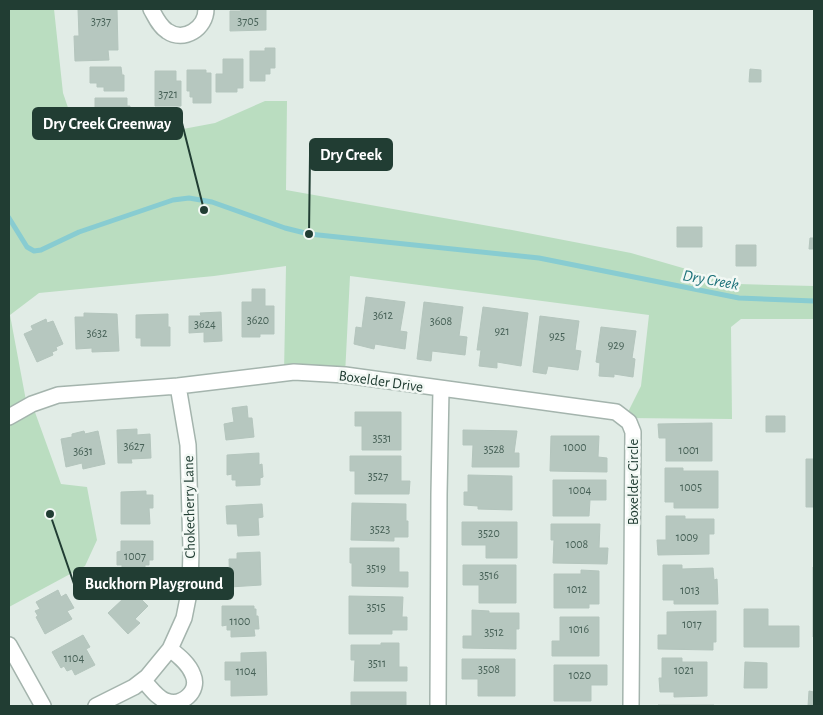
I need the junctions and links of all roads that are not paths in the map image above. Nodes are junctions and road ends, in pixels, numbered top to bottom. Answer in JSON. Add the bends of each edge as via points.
{"nodes":[{"id":1,"x":151,"y":9,"type":"edge"},
{"id":2,"x":206,"y":9,"type":"edge"},
{"id":3,"x":178,"y":386,"type":"junction"},
{"id":4,"x":441,"y":389,"type":"junction"},
{"id":5,"x":9,"y":417,"type":"edge"},
{"id":6,"x":9,"y":645,"type":"edge"},
{"id":7,"x":170,"y":649,"type":"junction"},
{"id":8,"x":143,"y":680,"type":"junction"},
{"id":9,"x":43,"y":706,"type":"edge"},
{"id":10,"x":96,"y":706,"type":"edge"},
{"id":11,"x":438,"y":706,"type":"edge"},
{"id":12,"x":631,"y":706,"type":"edge"}],
"edges":[{"from":1,"to":2,"type":"street","via":[[164,29],[180,36],[200,25]]},
{"from":3,"to":4,"type":"street","name":"Boxelder Drive","via":[[294,372]]},
{"from":3,"to":5,"type":"street","name":"Boxelder Drive","via":[[58,395]]},
{"from":3,"to":7,"type":"street","name":"Chokecherry Lane","via":[[188,445],[190,588],[184,618]]},
{"from":4,"to":11,"type":"street","name":"Boxelder Drive"},
{"from":4,"to":12,"type":"street","name":"Boxelder Circle","via":[[613,411],[631,424]]},
{"from":6,"to":9,"type":"street"},
{"from":7,"to":8,"type":"street","name":"Chokecherry Lane"},
{"from":7,"to":8,"type":"street","via":[[193,675],[194,686],[190,695],[178,702],[166,702]]},
{"from":8,"to":10,"type":"street","name":"Chokecherry Lane"}]}
